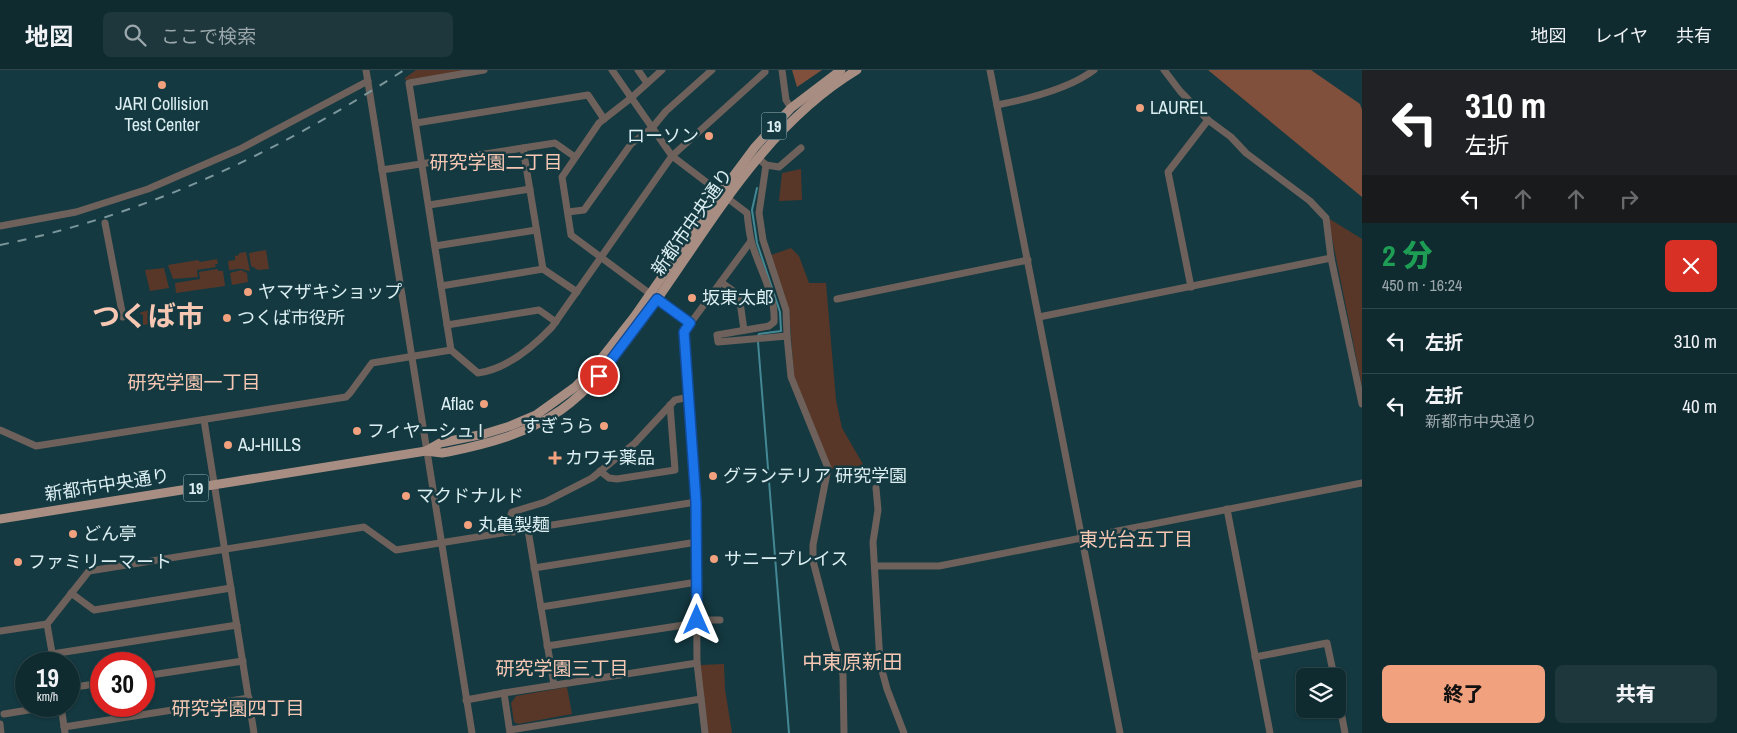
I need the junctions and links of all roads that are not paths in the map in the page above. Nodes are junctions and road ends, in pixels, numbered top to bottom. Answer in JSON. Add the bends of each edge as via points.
{"nodes":[{"id":1,"x":366,"y":70,"type":"edge"},
{"id":2,"x":484,"y":70,"type":"edge"},
{"id":3,"x":612,"y":70,"type":"edge"},
{"id":4,"x":638,"y":70,"type":"edge"},
{"id":5,"x":662,"y":70,"type":"edge"},
{"id":6,"x":712,"y":70,"type":"edge"},
{"id":7,"x":765,"y":70,"type":"edge"},
{"id":8,"x":782,"y":70,"type":"edge"},
{"id":9,"x":841,"y":70,"type":"edge"},
{"id":10,"x":858,"y":70,"type":"edge"},
{"id":11,"x":990,"y":70,"type":"edge"},
{"id":12,"x":1094,"y":70,"type":"edge"},
{"id":13,"x":1164,"y":70,"type":"edge"},
{"id":14,"x":368,"y":81,"type":"junction"},
{"id":15,"x":647,"y":83,"type":"junction"},
{"id":16,"x":631,"y":98,"type":"junction"},
{"id":17,"x":997,"y":105,"type":"junction"},
{"id":18,"x":791,"y":108,"type":"junction"},
{"id":19,"x":604,"y":119,"type":"junction"},
{"id":20,"x":1208,"y":120,"type":"junction"},
{"id":21,"x":416,"y":123,"type":"junction"},
{"id":22,"x":652,"y":128,"type":"junction"},
{"id":23,"x":523,"y":148,"type":"junction"},
{"id":24,"x":801,"y":148,"type":"dead end"},
{"id":25,"x":672,"y":156,"type":"junction"},
{"id":26,"x":575,"y":157,"type":"junction"},
{"id":27,"x":758,"y":158,"type":"junction"},
{"id":28,"x":422,"y":164,"type":"junction"},
{"id":29,"x":766,"y":165,"type":"junction"},
{"id":30,"x":382,"y":170,"type":"junction"},
{"id":31,"x":530,"y":189,"type":"junction"},
{"id":32,"x":723,"y":196,"type":"junction"},
{"id":33,"x":428,"y":205,"type":"junction"},
{"id":34,"x":568,"y":212,"type":"junction"},
{"id":35,"x":105,"y":223,"type":"dead end"},
{"id":36,"x":0,"y":226,"type":"edge"},
{"id":37,"x":536,"y":230,"type":"junction"},
{"id":38,"x":751,"y":241,"type":"junction"},
{"id":39,"x":435,"y":246,"type":"junction"},
{"id":40,"x":601,"y":256,"type":"junction"},
{"id":41,"x":1331,"y":258,"type":"junction"},
{"id":42,"x":1028,"y":260,"type":"junction"},
{"id":43,"x":543,"y":269,"type":"junction"},
{"id":44,"x":721,"y":282,"type":"junction"},
{"id":45,"x":441,"y":286,"type":"junction"},
{"id":46,"x":1191,"y":287,"type":"junction"},
{"id":47,"x":577,"y":292,"type":"junction"},
{"id":48,"x":650,"y":292,"type":"junction"},
{"id":49,"x":657,"y":299,"type":"junction"},
{"id":50,"x":837,"y":300,"type":"dead end"},
{"id":51,"x":123,"y":317,"type":"dead end"},
{"id":52,"x":1039,"y":317,"type":"junction"},
{"id":53,"x":556,"y":322,"type":"junction"},
{"id":54,"x":690,"y":323,"type":"junction"},
{"id":55,"x":447,"y":325,"type":"junction"},
{"id":56,"x":744,"y":330,"type":"junction"},
{"id":57,"x":787,"y":336,"type":"junction"},
{"id":58,"x":451,"y":350,"type":"junction"},
{"id":59,"x":411,"y":356,"type":"junction"},
{"id":60,"x":689,"y":397,"type":"junction"},
{"id":61,"x":1362,"y":404,"type":"edge"},
{"id":62,"x":670,"y":405,"type":"junction"},
{"id":63,"x":204,"y":420,"type":"junction"},
{"id":64,"x":0,"y":430,"type":"edge"},
{"id":65,"x":426,"y":451,"type":"junction"},
{"id":66,"x":600,"y":471,"type":"junction"},
{"id":67,"x":1362,"y":483,"type":"edge"},
{"id":68,"x":214,"y":485,"type":"junction"},
{"id":69,"x":876,"y":488,"type":"dead end"},
{"id":70,"x":696,"y":502,"type":"junction"},
{"id":71,"x":1227,"y":509,"type":"junction"},
{"id":72,"x":0,"y":519,"type":"edge"},
{"id":73,"x":528,"y":530,"type":"junction"},
{"id":74,"x":513,"y":532,"type":"junction"},
{"id":75,"x":1082,"y":538,"type":"junction"},
{"id":76,"x":697,"y":542,"type":"junction"},
{"id":77,"x":442,"y":543,"type":"junction"},
{"id":78,"x":225,"y":549,"type":"junction"},
{"id":79,"x":875,"y":566,"type":"junction"},
{"id":80,"x":534,"y":568,"type":"junction"},
{"id":81,"x":697,"y":582,"type":"junction"},
{"id":82,"x":231,"y":588,"type":"junction"},
{"id":83,"x":72,"y":593,"type":"junction"},
{"id":84,"x":541,"y":607,"type":"junction"},
{"id":85,"x":717,"y":617,"type":"dead end"},
{"id":86,"x":697,"y":621,"type":"junction"},
{"id":87,"x":47,"y":624,"type":"junction"},
{"id":88,"x":237,"y":624,"type":"junction"},
{"id":89,"x":0,"y":631,"type":"edge"},
{"id":90,"x":547,"y":646,"type":"junction"},
{"id":91,"x":52,"y":652,"type":"edge"},
{"id":92,"x":64,"y":652,"type":"edge"},
{"id":93,"x":1255,"y":657,"type":"junction"},
{"id":94,"x":243,"y":661,"type":"junction"},
{"id":95,"x":697,"y":663,"type":"junction"},
{"id":96,"x":1332,"y":668,"type":"edge"},
{"id":97,"x":155,"y":674,"type":"edge"},
{"id":98,"x":554,"y":685,"type":"junction"},
{"id":99,"x":504,"y":693,"type":"junction"},
{"id":100,"x":249,"y":698,"type":"junction"},
{"id":101,"x":701,"y":699,"type":"junction"},
{"id":102,"x":466,"y":700,"type":"junction"},
{"id":103,"x":15,"y":712,"type":"edge"},
{"id":104,"x":4,"y":714,"type":"dead end"},
{"id":105,"x":62,"y":717,"type":"edge"},
{"id":106,"x":1342,"y":718,"type":"edge"},
{"id":107,"x":0,"y":724,"type":"edge"},
{"id":108,"x":64,"y":730,"type":"edge"},
{"id":109,"x":510,"y":732,"type":"edge"},
{"id":110,"x":1,"y":733,"type":"edge"},
{"id":111,"x":254,"y":733,"type":"edge"},
{"id":112,"x":472,"y":733,"type":"edge"},
{"id":113,"x":705,"y":733,"type":"edge"},
{"id":114,"x":844,"y":733,"type":"edge"},
{"id":115,"x":904,"y":733,"type":"edge"},
{"id":116,"x":1120,"y":733,"type":"edge"},
{"id":117,"x":1270,"y":733,"type":"edge"},
{"id":118,"x":1345,"y":733,"type":"edge"}],
"edges":[{"from":1,"to":14,"type":"street"},
{"from":2,"to":21,"type":"street","via":[[409,83]]},
{"from":3,"to":16,"type":"street"},
{"from":4,"to":15,"type":"street"},
{"from":5,"to":15,"type":"street"},
{"from":6,"to":22,"type":"street"},
{"from":7,"to":25,"type":"street"},
{"from":8,"to":18,"type":"street","via":[[786,100]]},
{"from":9,"to":18,"type":"main road","name":"新都市中央通り","number":"19"},
{"from":10,"to":27,"type":"main road","name":"新都市中央通り","number":"19","via":[[814,100]]},
{"from":11,"to":17,"type":"street"},
{"from":12,"to":17,"type":"street","via":[[1043,93]]},
{"from":13,"to":20,"type":"street"},
{"from":14,"to":30,"type":"street"},
{"from":14,"to":36,"type":"street","via":[[240,149],[148,189],[76,212]]},
{"from":15,"to":16,"type":"street"},
{"from":16,"to":19,"type":"street"},
{"from":16,"to":22,"type":"street"},
{"from":17,"to":42,"type":"street"},
{"from":18,"to":32,"type":"main road","name":"新都市中央通り","number":"19","via":[[755,147]]},
{"from":19,"to":21,"type":"street","via":[[588,95]]},
{"from":19,"to":26,"type":"street"},
{"from":20,"to":41,"type":"street","via":[[1310,201],[1326,218]]},
{"from":20,"to":46,"type":"street","via":[[1168,172]]},
{"from":21,"to":28,"type":"street"},
{"from":22,"to":25,"type":"street"},
{"from":22,"to":34,"type":"street","via":[[631,144],[584,210]]},
{"from":23,"to":26,"type":"street","via":[[555,143]]},
{"from":23,"to":28,"type":"street"},
{"from":23,"to":31,"type":"street"},
{"from":24,"to":29,"type":"street","via":[[779,167]]},
{"from":25,"to":32,"type":"street"},
{"from":25,"to":40,"type":"street"},
{"from":26,"to":34,"type":"street","via":[[562,177]]},
{"from":27,"to":29,"type":"street"},
{"from":27,"to":32,"type":"main road","name":"新都市中央通り","number":"19"},
{"from":28,"to":30,"type":"street"},
{"from":28,"to":33,"type":"street"},
{"from":29,"to":57,"type":"street","via":[[759,214],[763,240],[786,310]]},
{"from":30,"to":59,"type":"street"},
{"from":31,"to":33,"type":"street"},
{"from":31,"to":37,"type":"street"},
{"from":32,"to":38,"type":"street","via":[[747,213]]},
{"from":32,"to":48,"type":"main road","name":"新都市中央通り","number":"19"},
{"from":32,"to":49,"type":"main road","name":"新都市中央通り","number":"19"},
{"from":33,"to":39,"type":"street"},
{"from":34,"to":40,"type":"street","via":[[571,235]]},
{"from":35,"to":51,"type":"street"},
{"from":37,"to":39,"type":"street"},
{"from":37,"to":43,"type":"street"},
{"from":38,"to":44,"type":"street"},
{"from":38,"to":56,"type":"street","via":[[775,310],[774,322],[769,326]]},
{"from":39,"to":45,"type":"street"},
{"from":40,"to":47,"type":"street"},
{"from":40,"to":48,"type":"street"},
{"from":41,"to":46,"type":"street"},
{"from":41,"to":61,"type":"street"},
{"from":42,"to":50,"type":"street"},
{"from":42,"to":52,"type":"street"},
{"from":43,"to":45,"type":"street"},
{"from":43,"to":47,"type":"street"},
{"from":44,"to":54,"type":"street"},
{"from":44,"to":56,"type":"street","via":[[739,295]]},
{"from":45,"to":55,"type":"street"},
{"from":46,"to":52,"type":"street"},
{"from":47,"to":53,"type":"street"},
{"from":48,"to":65,"type":"main road","name":"新都市中央通り","number":"19","via":[[593,369],[556,401],[536,415],[510,426],[440,443]]},
{"from":49,"to":54,"type":"street"},
{"from":49,"to":65,"type":"main road","name":"新都市中央通り","number":"19","via":[[599,376],[561,410],[538,424],[490,443],[442,453]]},
{"from":52,"to":75,"type":"street"},
{"from":53,"to":55,"type":"street","via":[[540,310]]},
{"from":53,"to":58,"type":"street","via":[[521,355],[482,373]]},
{"from":54,"to":60,"type":"street","via":[[684,332]]},
{"from":55,"to":58,"type":"street"},
{"from":56,"to":57,"type":"street","via":[[717,335],[718,342]]},
{"from":57,"to":114,"type":"street","via":[[791,376],[828,468],[812,545],[843,676]]},
{"from":58,"to":59,"type":"street"},
{"from":59,"to":63,"type":"street","via":[[372,363],[346,397]]},
{"from":59,"to":65,"type":"street"},
{"from":60,"to":62,"type":"street","via":[[674,400]]},
{"from":60,"to":70,"type":"street"},
{"from":62,"to":66,"type":"street","via":[[635,443]]},
{"from":62,"to":66,"type":"street","via":[[675,470],[617,478],[609,478]]},
{"from":63,"to":64,"type":"street","via":[[36,446]]},
{"from":63,"to":68,"type":"street"},
{"from":65,"to":68,"type":"main road","name":"新都市中央通り","number":"19"},
{"from":65,"to":77,"type":"street"},
{"from":66,"to":74,"type":"street","via":[[565,493],[512,512]]},
{"from":67,"to":71,"type":"street"},
{"from":68,"to":72,"type":"main road","name":"新都市中央通り","number":"19"},
{"from":68,"to":78,"type":"street"},
{"from":69,"to":79,"type":"street"},
{"from":70,"to":73,"type":"street"},
{"from":70,"to":76,"type":"street"},
{"from":71,"to":75,"type":"street"},
{"from":71,"to":93,"type":"street"},
{"from":73,"to":74,"type":"street"},
{"from":73,"to":80,"type":"street"},
{"from":74,"to":77,"type":"street"},
{"from":75,"to":79,"type":"street","via":[[940,566]]},
{"from":75,"to":116,"type":"street"},
{"from":76,"to":80,"type":"street"},
{"from":76,"to":81,"type":"street"},
{"from":77,"to":78,"type":"street","via":[[396,550],[364,527]]},
{"from":77,"to":102,"type":"street"},
{"from":78,"to":82,"type":"street"},
{"from":78,"to":83,"type":"street","via":[[89,571]]},
{"from":79,"to":115,"type":"street","via":[[880,663]]},
{"from":80,"to":84,"type":"street"},
{"from":81,"to":84,"type":"street"},
{"from":81,"to":86,"type":"street"},
{"from":82,"to":83,"type":"street","via":[[94,610]]},
{"from":82,"to":88,"type":"street"},
{"from":83,"to":87,"type":"street"},
{"from":84,"to":90,"type":"street"},
{"from":85,"to":86,"type":"street"},
{"from":86,"to":90,"type":"street"},
{"from":86,"to":95,"type":"street"},
{"from":87,"to":89,"type":"street"},
{"from":87,"to":91,"type":"street"},
{"from":88,"to":92,"type":"street"},
{"from":88,"to":94,"type":"street"},
{"from":90,"to":98,"type":"street"},
{"from":93,"to":96,"type":"street","via":[[1327,643]]},
{"from":93,"to":117,"type":"street"},
{"from":94,"to":97,"type":"street"},
{"from":94,"to":100,"type":"street"},
{"from":95,"to":98,"type":"street"},
{"from":95,"to":101,"type":"street"},
{"from":98,"to":99,"type":"street"},
{"from":99,"to":102,"type":"street"},
{"from":99,"to":109,"type":"street"},
{"from":100,"to":108,"type":"street"},
{"from":100,"to":111,"type":"street"},
{"from":101,"to":109,"type":"street"},
{"from":101,"to":113,"type":"street"},
{"from":102,"to":112,"type":"street"},
{"from":103,"to":104,"type":"street"},
{"from":105,"to":108,"type":"street"},
{"from":106,"to":118,"type":"street"},
{"from":107,"to":110,"type":"street"}]}
